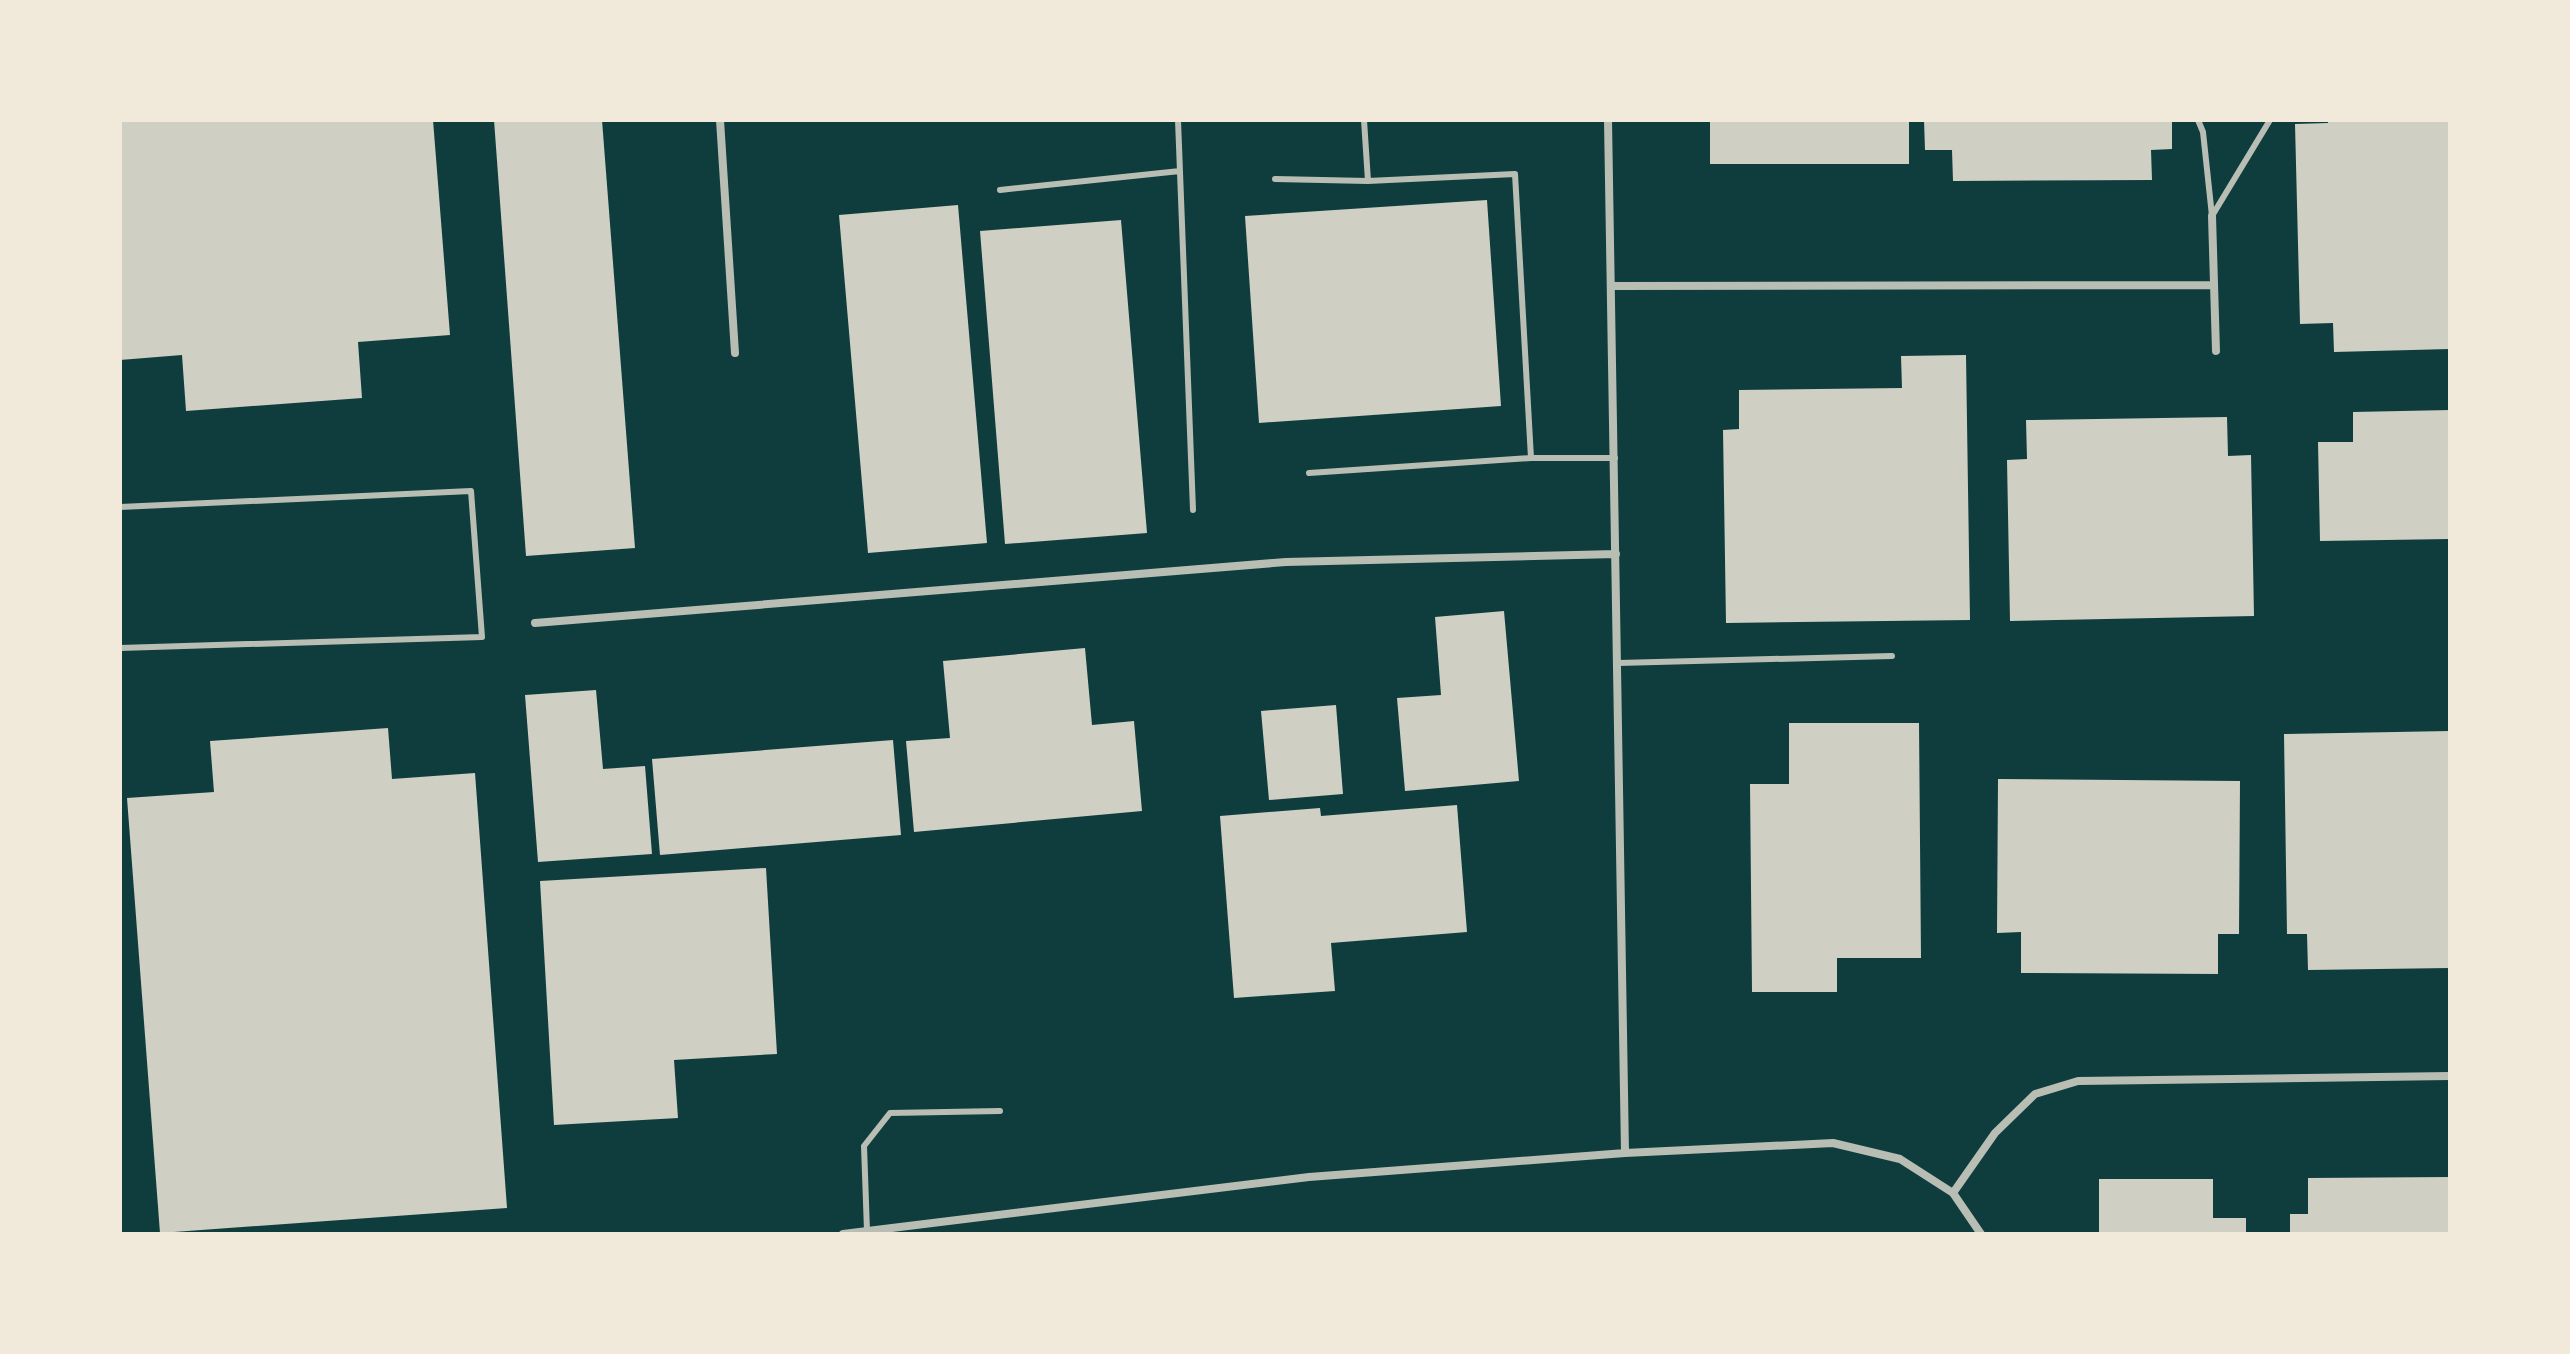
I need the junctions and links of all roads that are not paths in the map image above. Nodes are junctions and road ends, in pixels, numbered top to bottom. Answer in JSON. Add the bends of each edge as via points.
{"nodes":[{"id":1,"x":720,"y":120,"type":"edge"},
{"id":2,"x":1178,"y":120,"type":"edge"},
{"id":3,"x":1364,"y":120,"type":"edge"},
{"id":4,"x":1608,"y":120,"type":"edge"},
{"id":5,"x":2198,"y":120,"type":"edge"},
{"id":6,"x":2270,"y":120,"type":"edge"},
{"id":7,"x":1180,"y":171,"type":"junction"},
{"id":8,"x":1275,"y":179,"type":"dead end"},
{"id":9,"x":1368,"y":181,"type":"junction"},
{"id":10,"x":1000,"y":190,"type":"dead end"},
{"id":11,"x":2212,"y":216,"type":"junction"},
{"id":12,"x":2214,"y":285,"type":"junction"},
{"id":13,"x":1613,"y":286,"type":"junction"},
{"id":14,"x":2216,"y":351,"type":"dead end"},
{"id":15,"x":735,"y":353,"type":"dead end"},
{"id":16,"x":1531,"y":458,"type":"junction"},
{"id":17,"x":1615,"y":458,"type":"junction"},
{"id":18,"x":1309,"y":473,"type":"dead end"},
{"id":19,"x":120,"y":507,"type":"edge"},
{"id":20,"x":1193,"y":510,"type":"dead end"},
{"id":21,"x":1616,"y":554,"type":"junction"},
{"id":22,"x":535,"y":623,"type":"dead end"},
{"id":23,"x":120,"y":648,"type":"edge"},
{"id":24,"x":1892,"y":656,"type":"dead end"},
{"id":25,"x":1618,"y":663,"type":"junction"},
{"id":26,"x":2450,"y":1076,"type":"edge"},
{"id":27,"x":1000,"y":1111,"type":"dead end"},
{"id":28,"x":1625,"y":1153,"type":"junction"},
{"id":29,"x":1953,"y":1193,"type":"junction"},
{"id":30,"x":919,"y":1229,"type":"edge"},
{"id":31,"x":867,"y":1231,"type":"junction"},
{"id":32,"x":843,"y":1234,"type":"edge"},
{"id":33,"x":1981,"y":1234,"type":"edge"}],
"edges":[{"from":1,"to":15,"type":"street"},
{"from":2,"to":7,"type":"lane"},
{"from":3,"to":9,"type":"lane"},
{"from":4,"to":13,"type":"street"},
{"from":5,"to":11,"type":"lane"},
{"from":6,"to":11,"type":"lane"},
{"from":7,"to":10,"type":"lane"},
{"from":7,"to":20,"type":"lane"},
{"from":8,"to":9,"type":"lane"},
{"from":9,"to":16,"type":"lane","via":[[1515,174]]},
{"from":11,"to":12,"type":"street"},
{"from":12,"to":13,"type":"street"},
{"from":12,"to":14,"type":"street"},
{"from":13,"to":17,"type":"street"},
{"from":16,"to":17,"type":"lane"},
{"from":16,"to":18,"type":"lane"},
{"from":17,"to":21,"type":"street"},
{"from":19,"to":23,"type":"lane","via":[[471,491],[482,637]]},
{"from":21,"to":22,"type":"street","via":[[1286,562]]},
{"from":21,"to":25,"type":"street"},
{"from":24,"to":25,"type":"lane"},
{"from":25,"to":28,"type":"street"},
{"from":26,"to":29,"type":"street","via":[[2078,1081],[2035,1094],[1995,1133]]},
{"from":27,"to":31,"type":"lane","via":[[890,1113],[864,1146]]},
{"from":28,"to":29,"type":"street","via":[[1833,1143],[1900,1159]]},
{"from":28,"to":30,"type":"street","via":[[1309,1177]]},
{"from":29,"to":33,"type":"street"},
{"from":30,"to":31,"type":"street"},
{"from":31,"to":32,"type":"street"}]}
